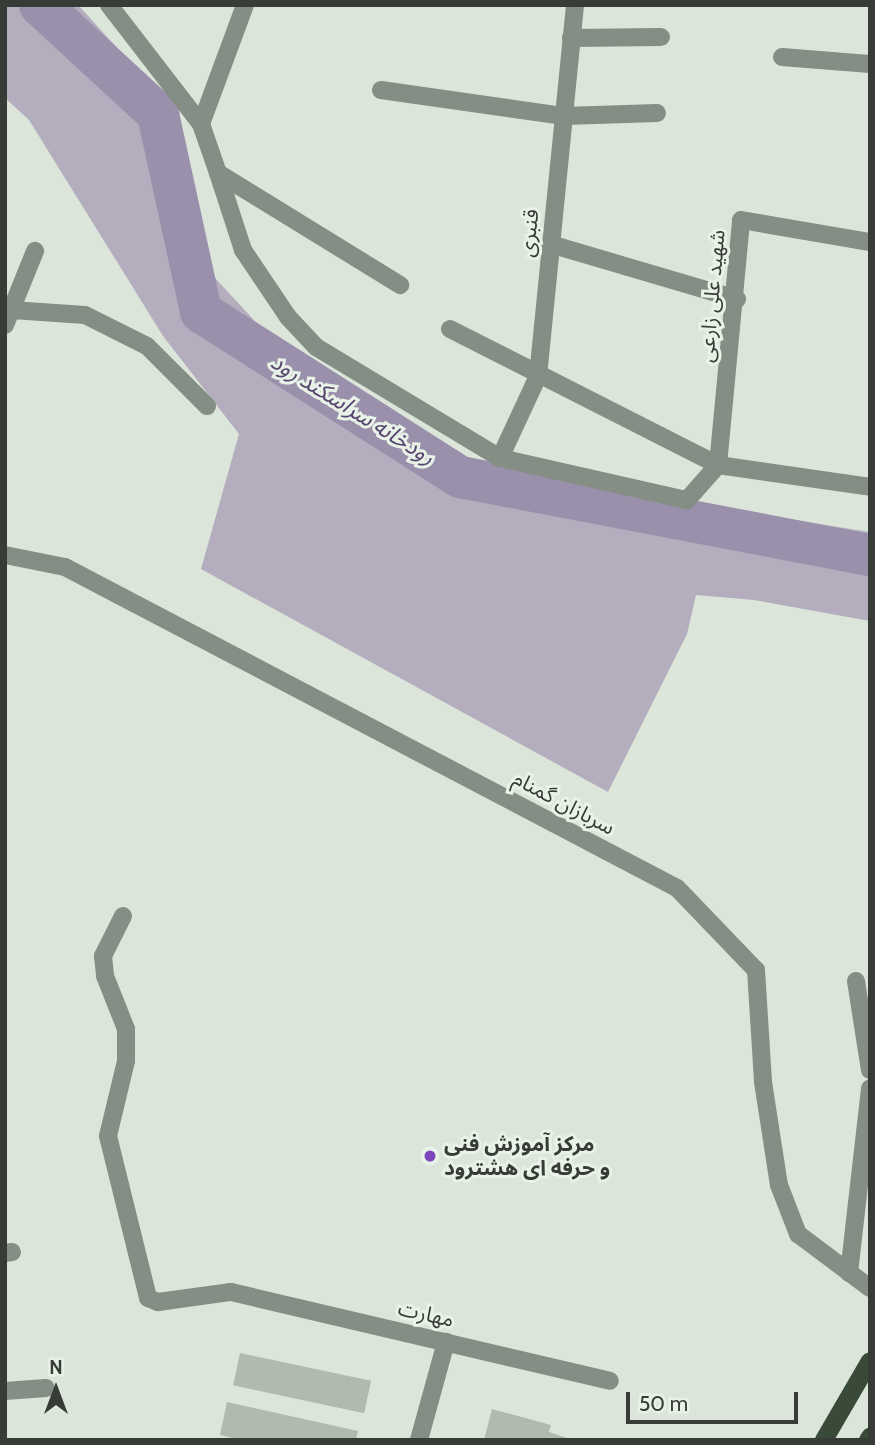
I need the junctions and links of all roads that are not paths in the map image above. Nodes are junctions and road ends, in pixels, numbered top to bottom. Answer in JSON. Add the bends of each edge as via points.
{"nodes":[{"id":1,"x":108,"y":5,"type":"edge"},
{"id":2,"x":245,"y":5,"type":"edge"},
{"id":3,"x":575,"y":5,"type":"edge"},
{"id":4,"x":661,"y":37,"type":"dead end"},
{"id":5,"x":571,"y":38,"type":"junction"},
{"id":6,"x":782,"y":57,"type":"dead end"},
{"id":7,"x":870,"y":64,"type":"edge"},
{"id":8,"x":381,"y":90,"type":"dead end"},
{"id":9,"x":657,"y":113,"type":"dead end"},
{"id":10,"x":564,"y":116,"type":"junction"},
{"id":11,"x":201,"y":124,"type":"junction"},
{"id":12,"x":218,"y":173,"type":"junction"},
{"id":13,"x":870,"y":242,"type":"edge"},
{"id":14,"x":550,"y":244,"type":"junction"},
{"id":15,"x":35,"y":251,"type":"dead end"},
{"id":16,"x":400,"y":285,"type":"dead end"},
{"id":17,"x":737,"y":299,"type":"junction"},
{"id":18,"x":9,"y":317,"type":"edge"},
{"id":19,"x":450,"y":329,"type":"dead end"},
{"id":20,"x":538,"y":376,"type":"junction"},
{"id":21,"x":207,"y":406,"type":"dead end"},
{"id":22,"x":500,"y":458,"type":"junction"},
{"id":23,"x":718,"y":465,"type":"junction"},
{"id":24,"x":870,"y":487,"type":"edge"},
{"id":25,"x":5,"y":555,"type":"edge"},
{"id":26,"x":123,"y":916,"type":"dead end"},
{"id":27,"x":856,"y":981,"type":"dead end"},
{"id":28,"x":870,"y":1070,"type":"edge"},
{"id":29,"x":870,"y":1088,"type":"edge"},
{"id":30,"x":849,"y":1273,"type":"junction"},
{"id":31,"x":870,"y":1288,"type":"edge"},
{"id":32,"x":446,"y":1342,"type":"junction"},
{"id":33,"x":870,"y":1362,"type":"edge"},
{"id":34,"x":610,"y":1381,"type":"dead end"},
{"id":35,"x":46,"y":1388,"type":"dead end"},
{"id":36,"x":5,"y":1391,"type":"edge"},
{"id":37,"x":419,"y":1440,"type":"edge"},
{"id":38,"x":824,"y":1440,"type":"edge"}],
"edges":[{"from":1,"to":11,"type":"street"},
{"from":2,"to":11,"type":"street"},
{"from":3,"to":5,"type":"street","name":"قنبری"},
{"from":4,"to":5,"type":"street"},
{"from":5,"to":10,"type":"street","name":"قنبری"},
{"from":6,"to":7,"type":"street"},
{"from":8,"to":10,"type":"street"},
{"from":9,"to":10,"type":"street"},
{"from":10,"to":14,"type":"street","name":"قنبری"},
{"from":11,"to":12,"type":"street"},
{"from":12,"to":16,"type":"street"},
{"from":12,"to":22,"type":"street","via":[[243,250],[288,317],[316,348]]},
{"from":13,"to":17,"type":"street","name":"شهيد علی زارعی","via":[[741,220]]},
{"from":14,"to":17,"type":"street"},
{"from":14,"to":20,"type":"street","name":"قنبری"},
{"from":15,"to":18,"type":"street"},
{"from":17,"to":23,"type":"street","name":"شهيد علی زارعی"},
{"from":18,"to":21,"type":"street","via":[[85,315],[147,346]]},
{"from":19,"to":20,"type":"street"},
{"from":20,"to":22,"type":"street","name":"قنبری"},
{"from":20,"to":23,"type":"street"},
{"from":22,"to":23,"type":"street","via":[[687,500]]},
{"from":23,"to":24,"type":"street"},
{"from":25,"to":30,"type":"street","name":"سربازان گمنام","via":[[65,568],[677,888],[756,970],[763,1082],[779,1185],[798,1234]]},
{"from":26,"to":32,"type":"street","name":"مهارت","via":[[103,956],[104,976],[126,1028],[126,1062],[108,1136],[148,1298],[158,1302],[231,1292]]},
{"from":27,"to":28,"type":"street"},
{"from":29,"to":30,"type":"street"},
{"from":30,"to":31,"type":"street","name":"سربازان گمنام"},
{"from":32,"to":34,"type":"street","name":"مهارت"},
{"from":32,"to":37,"type":"street"},
{"from":33,"to":38,"type":"main road"},
{"from":35,"to":36,"type":"street"}]}
